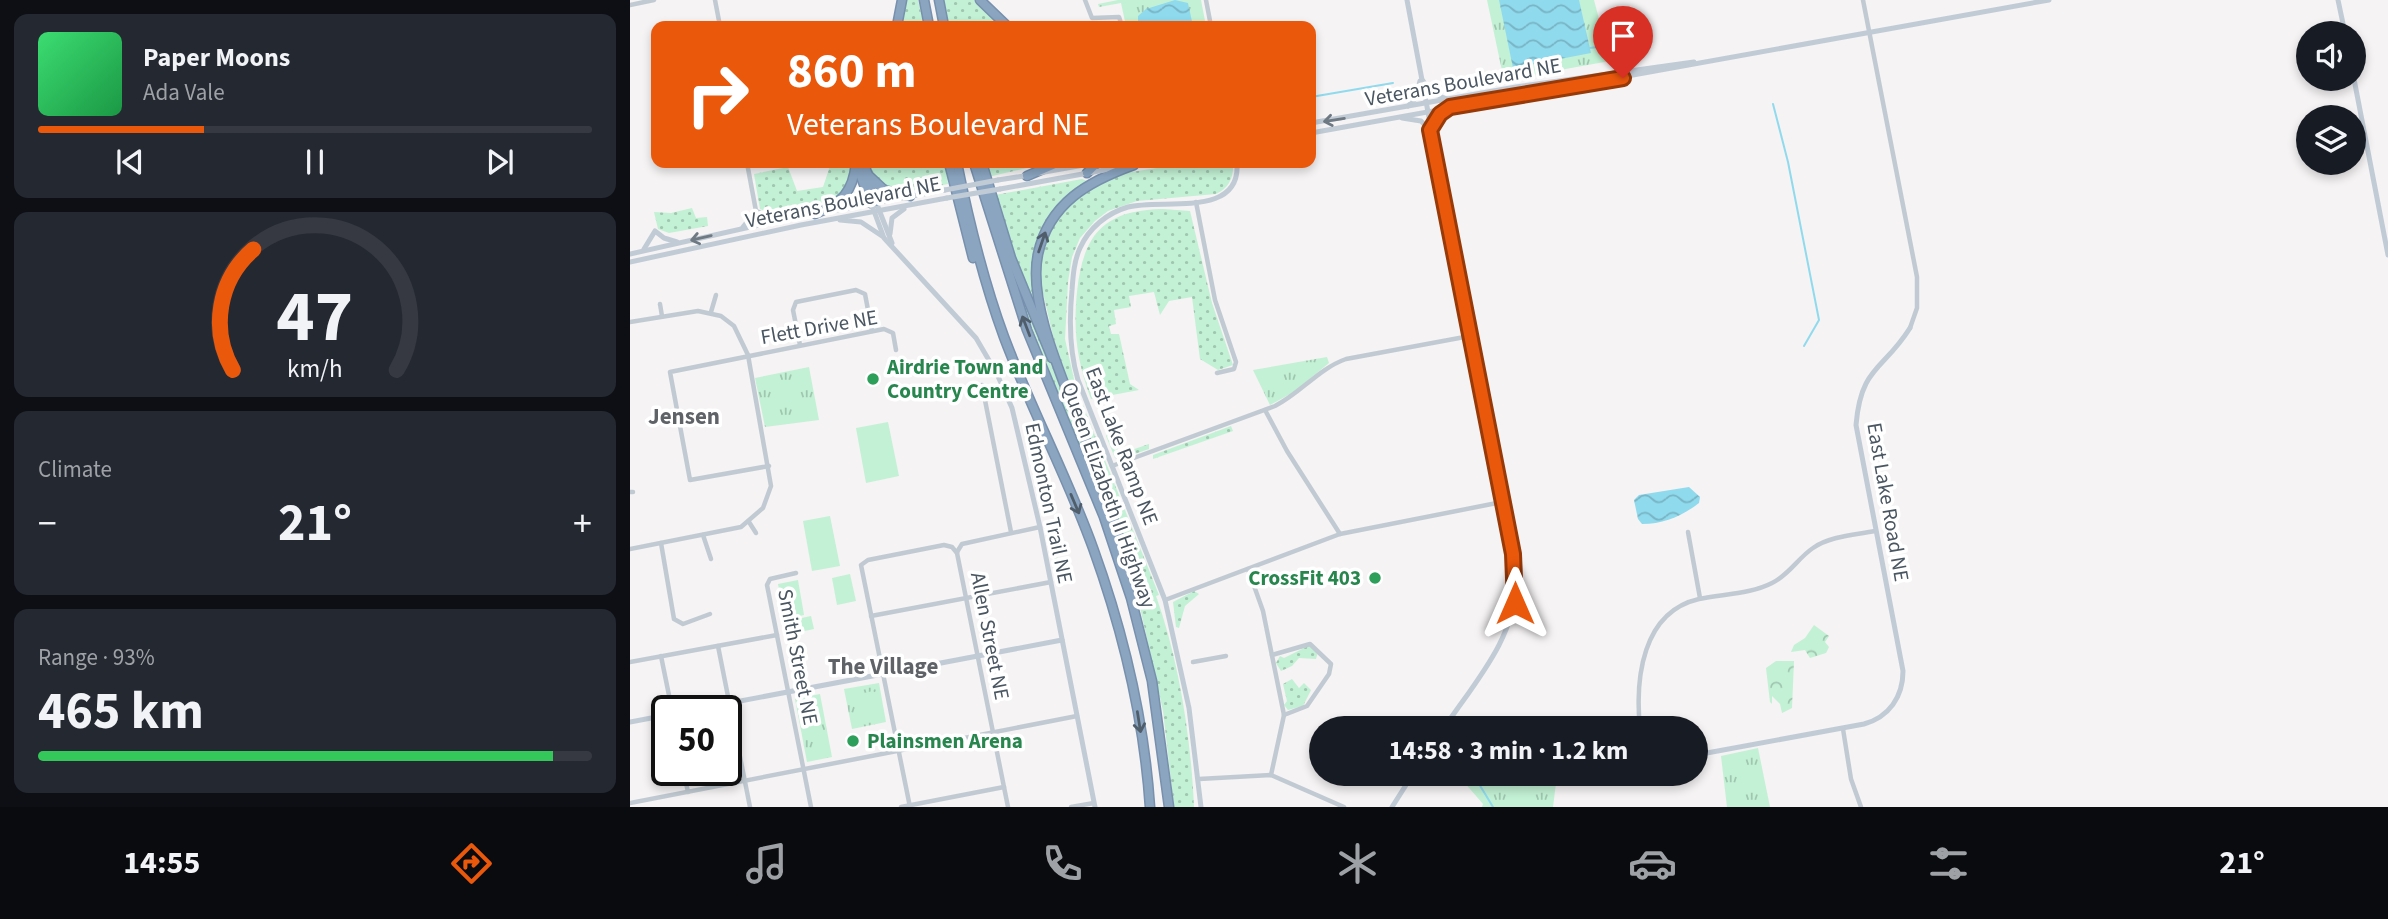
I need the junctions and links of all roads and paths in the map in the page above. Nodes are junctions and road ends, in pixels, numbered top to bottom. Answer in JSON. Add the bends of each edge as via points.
{"nodes":[{"id":1,"x":654,"y":0,"type":"edge"},
{"id":2,"x":715,"y":0,"type":"edge"},
{"id":3,"x":902,"y":0,"type":"edge"},
{"id":4,"x":924,"y":0,"type":"edge"},
{"id":5,"x":939,"y":0,"type":"edge"},
{"id":6,"x":980,"y":0,"type":"edge"},
{"id":7,"x":1085,"y":0,"type":"edge"},
{"id":8,"x":1206,"y":0,"type":"edge"},
{"id":9,"x":1407,"y":0,"type":"edge"},
{"id":10,"x":1864,"y":0,"type":"edge"},
{"id":11,"x":2049,"y":0,"type":"edge"},
{"id":12,"x":2338,"y":0,"type":"edge"},
{"id":13,"x":630,"y":5,"type":"edge"},
{"id":14,"x":719,"y":21,"type":"edge"},
{"id":15,"x":898,"y":21,"type":"edge"},
{"id":16,"x":928,"y":21,"type":"edge"},
{"id":17,"x":943,"y":21,"type":"edge"},
{"id":18,"x":1002,"y":21,"type":"edge"},
{"id":19,"x":1120,"y":21,"type":"edge"},
{"id":20,"x":1210,"y":21,"type":"edge"},
{"id":21,"x":2342,"y":21,"type":"edge"},
{"id":22,"x":1870,"y":33,"type":"junction"},
{"id":23,"x":1745,"y":55,"type":"junction"},
{"id":24,"x":1421,"y":78,"type":"junction"},
{"id":25,"x":2356,"y":91,"type":"edge"},
{"id":26,"x":1450,"y":100,"type":"junction"},
{"id":27,"x":1426,"y":104,"type":"junction"},
{"id":28,"x":1450,"y":107,"type":"junction"},
{"id":29,"x":1405,"y":108,"type":"junction"},
{"id":30,"x":1427,"y":111,"type":"junction"},
{"id":31,"x":1398,"y":117,"type":"junction"},
{"id":32,"x":1316,"y":122,"type":"edge"},
{"id":33,"x":1430,"y":130,"type":"junction"},
{"id":34,"x":1316,"y":132,"type":"edge"},
{"id":35,"x":748,"y":168,"type":"edge"},
{"id":36,"x":855,"y":168,"type":"edge"},
{"id":37,"x":858,"y":168,"type":"edge"},
{"id":38,"x":865,"y":168,"type":"edge"},
{"id":39,"x":950,"y":168,"type":"edge"},
{"id":40,"x":958,"y":168,"type":"edge"},
{"id":41,"x":976,"y":168,"type":"edge"},
{"id":42,"x":984,"y":168,"type":"edge"},
{"id":43,"x":1045,"y":168,"type":"edge"},
{"id":44,"x":1070,"y":168,"type":"edge"},
{"id":45,"x":1092,"y":168,"type":"edge"},
{"id":46,"x":1116,"y":168,"type":"edge"},
{"id":47,"x":1125,"y":168,"type":"edge"},
{"id":48,"x":1237,"y":168,"type":"edge"},
{"id":49,"x":1087,"y":173,"type":"junction"},
{"id":50,"x":867,"y":174,"type":"junction"},
{"id":51,"x":1027,"y":176,"type":"junction"},
{"id":52,"x":911,"y":201,"type":"junction"},
{"id":53,"x":1196,"y":202,"type":"junction"},
{"id":54,"x":875,"y":207,"type":"junction"},
{"id":55,"x":756,"y":211,"type":"junction"},
{"id":56,"x":815,"y":214,"type":"junction"},
{"id":57,"x":834,"y":219,"type":"junction"},
{"id":58,"x":777,"y":221,"type":"junction"},
{"id":59,"x":741,"y":228,"type":"junction"},
{"id":60,"x":884,"y":238,"type":"junction"},
{"id":61,"x":891,"y":241,"type":"junction"},
{"id":62,"x":680,"y":242,"type":"junction"},
{"id":63,"x":2387,"y":242,"type":"edge"},
{"id":64,"x":641,"y":251,"type":"junction"},
{"id":65,"x":897,"y":252,"type":"junction"},
{"id":66,"x":630,"y":254,"type":"edge"},
{"id":67,"x":2388,"y":255,"type":"edge"},
{"id":68,"x":630,"y":262,"type":"edge"},
{"id":69,"x":716,"y":295,"type":"dead end"},
{"id":70,"x":660,"y":304,"type":"dead end"},
{"id":71,"x":711,"y":312,"type":"junction"},
{"id":72,"x":662,"y":316,"type":"junction"},
{"id":73,"x":630,"y":322,"type":"edge"},
{"id":74,"x":1910,"y":328,"type":"joint"},
{"id":75,"x":872,"y":331,"type":"junction"},
{"id":76,"x":1470,"y":336,"type":"junction"},
{"id":77,"x":800,"y":345,"type":"junction"},
{"id":78,"x":896,"y":350,"type":"dead end"},
{"id":79,"x":748,"y":355,"type":"junction"},
{"id":80,"x":1217,"y":373,"type":"dead end"},
{"id":81,"x":1019,"y":375,"type":"junction"},
{"id":82,"x":982,"y":385,"type":"dead end"},
{"id":83,"x":1072,"y":403,"type":"junction"},
{"id":84,"x":1265,"y":410,"type":"junction"},
{"id":85,"x":703,"y":421,"type":"dead end"},
{"id":86,"x":678,"y":425,"type":"junction"},
{"id":87,"x":769,"y":466,"type":"junction"},
{"id":88,"x":1112,"y":466,"type":"junction"},
{"id":89,"x":1503,"y":502,"type":"junction"},
{"id":90,"x":749,"y":522,"type":"junction"},
{"id":91,"x":1040,"y":527,"type":"junction"},
{"id":92,"x":1875,"y":531,"type":"junction"},
{"id":93,"x":1011,"y":532,"type":"junction"},
{"id":94,"x":1688,"y":532,"type":"dead end"},
{"id":95,"x":756,"y":533,"type":"dead end"},
{"id":96,"x":1340,"y":534,"type":"junction"},
{"id":97,"x":703,"y":536,"type":"junction"},
{"id":98,"x":661,"y":543,"type":"junction"},
{"id":99,"x":630,"y":549,"type":"edge"},
{"id":100,"x":957,"y":553,"type":"junction"},
{"id":101,"x":711,"y":559,"type":"dead end"},
{"id":102,"x":1248,"y":569,"type":"junction"},
{"id":103,"x":796,"y":573,"type":"dead end"},
{"id":104,"x":1051,"y":582,"type":"junction"},
{"id":105,"x":966,"y":598,"type":"junction"},
{"id":106,"x":1700,"y":598,"type":"junction"},
{"id":107,"x":1165,"y":600,"type":"junction"},
{"id":108,"x":710,"y":614,"type":"dead end"},
{"id":109,"x":871,"y":616,"type":"junction"},
{"id":110,"x":777,"y":635,"type":"junction"},
{"id":111,"x":1062,"y":640,"type":"junction"},
{"id":112,"x":1143,"y":642,"type":"junction"},
{"id":113,"x":718,"y":646,"type":"junction"},
{"id":114,"x":1272,"y":654,"type":"junction"},
{"id":115,"x":661,"y":656,"type":"junction"},
{"id":116,"x":978,"y":656,"type":"junction"},
{"id":117,"x":1226,"y":656,"type":"dead end"},
{"id":118,"x":630,"y":662,"type":"edge"},
{"id":119,"x":1193,"y":662,"type":"dead end"},
{"id":120,"x":883,"y":674,"type":"junction"},
{"id":121,"x":788,"y":692,"type":"junction"},
{"id":122,"x":668,"y":695,"type":"edge"},
{"id":123,"x":727,"y":695,"type":"edge"},
{"id":124,"x":742,"y":701,"type":"edge"},
{"id":125,"x":1283,"y":715,"type":"junction"},
{"id":126,"x":1077,"y":716,"type":"junction"},
{"id":127,"x":1454,"y":716,"type":"edge"},
{"id":128,"x":1640,"y":716,"type":"edge"},
{"id":129,"x":651,"y":718,"type":"edge"},
{"id":130,"x":630,"y":722,"type":"edge"},
{"id":131,"x":1843,"y":729,"type":"junction"},
{"id":132,"x":993,"y":732,"type":"junction"},
{"id":133,"x":899,"y":751,"type":"junction"},
{"id":134,"x":1708,"y":753,"type":"edge"},
{"id":135,"x":742,"y":766,"type":"edge"},
{"id":136,"x":804,"y":769,"type":"junction"},
{"id":137,"x":1270,"y":775,"type":"junction"},
{"id":138,"x":1199,"y":779,"type":"junction"},
{"id":139,"x":745,"y":780,"type":"junction"},
{"id":140,"x":687,"y":786,"type":"edge"},
{"id":141,"x":1405,"y":786,"type":"edge"},
{"id":142,"x":1004,"y":787,"type":"junction"},
{"id":143,"x":688,"y":792,"type":"junction"},
{"id":144,"x":630,"y":803,"type":"edge"},
{"id":145,"x":1095,"y":805,"type":"edge"},
{"id":146,"x":909,"y":806,"type":"edge"},
{"id":147,"x":750,"y":807,"type":"edge"},
{"id":148,"x":811,"y":807,"type":"edge"},
{"id":149,"x":901,"y":807,"type":"edge"},
{"id":150,"x":1008,"y":807,"type":"edge"},
{"id":151,"x":1071,"y":807,"type":"edge"},
{"id":152,"x":1150,"y":807,"type":"edge"},
{"id":153,"x":1169,"y":807,"type":"edge"},
{"id":154,"x":1201,"y":807,"type":"edge"},
{"id":155,"x":1344,"y":807,"type":"edge"},
{"id":156,"x":1392,"y":807,"type":"edge"},
{"id":157,"x":1861,"y":807,"type":"edge"}],
"edges":[{"from":1,"to":13,"type":"street"},
{"from":2,"to":14,"type":"street"},
{"from":3,"to":15,"type":"highway"},
{"from":4,"to":16,"type":"highway"},
{"from":5,"to":17,"type":"highway"},
{"from":6,"to":18,"type":"highway"},
{"from":7,"to":19,"type":"street","via":[[1093,18],[1114,15]]},
{"from":8,"to":20,"type":"street"},
{"from":9,"to":24,"type":"main road"},
{"from":10,"to":22,"type":"street","name":"East Lake Road NE"},
{"from":11,"to":22,"type":"main road","name":"Veterans Boulevard NE"},
{"from":12,"to":21,"type":"main road"},
{"from":22,"to":23,"type":"main road","name":"Veterans Boulevard NE"},
{"from":22,"to":74,"type":"street","name":"East Lake Road NE","via":[[1917,277],[1917,308]]},
{"from":23,"to":26,"type":"main road","name":"Veterans Boulevard NE"},
{"from":23,"to":28,"type":"main road","name":"Veterans Boulevard NE"},
{"from":24,"to":26,"type":"main road","via":[[1431,93]]},
{"from":24,"to":27,"type":"main road"},
{"from":24,"to":29,"type":"main road","via":[[1415,99]]},
{"from":25,"to":63,"type":"main road"},
{"from":26,"to":27,"type":"main road","name":"Veterans Boulevard NE"},
{"from":27,"to":29,"type":"main road","name":"Veterans Boulevard NE"},
{"from":27,"to":30,"type":"main road"},
{"from":28,"to":30,"type":"main road","name":"Veterans Boulevard NE"},
{"from":28,"to":33,"type":"main road"},
{"from":29,"to":32,"type":"main road","name":"Veterans Boulevard NE","one_way":true},
{"from":30,"to":31,"type":"main road","name":"Veterans Boulevard NE"},
{"from":30,"to":33,"type":"main road"},
{"from":31,"to":33,"type":"main road","via":[[1421,121]]},
{"from":31,"to":34,"type":"main road","name":"Veterans Boulevard NE"},
{"from":33,"to":76,"type":"main road"},
{"from":35,"to":55,"type":"street"},
{"from":36,"to":56,"type":"highway","via":[[848,194],[834,207]]},
{"from":37,"to":54,"type":"highway"},
{"from":38,"to":50,"type":"highway"},
{"from":39,"to":81,"type":"highway","via":[[986,300]]},
{"from":40,"to":81,"type":"highway","name":"Queen Elizabeth II Highway","via":[[980,261]]},
{"from":112,"to":41,"type":"highway","name":"Queen Elizabeth II Highway","one_way":true,"via":[[1112,540],[1016,299]]},
{"from":42,"to":83,"type":"highway","via":[[1020,282]]},
{"from":43,"to":51,"type":"highway"},
{"from":44,"to":51,"type":"main road","name":"Veterans Boulevard NE"},
{"from":45,"to":49,"type":"highway"},
{"from":46,"to":49,"type":"main road","name":"Veterans Boulevard NE"},
{"from":83,"to":47,"type":"highway","one_way":true,"via":[[1038,292],[1038,253],[1054,217],[1075,193],[1097,178]]},
{"from":48,"to":53,"type":"main road","name":"East Lake Ramp NE","via":[[1236,179],[1224,195]]},
{"from":49,"to":52,"type":"main road","name":"Veterans Boulevard NE","bridge":true},
{"from":50,"to":52,"type":"highway","via":[[883,189]]},
{"from":50,"to":54,"type":"highway"},
{"from":51,"to":52,"type":"main road","name":"Veterans Boulevard NE","bridge":true,"via":[[945,190]]},
{"from":52,"to":54,"type":"main road","name":"Veterans Boulevard NE"},
{"from":52,"to":61,"type":"main road","via":[[892,218]]},
{"from":53,"to":80,"type":"street","via":[[1215,300],[1236,362],[1234,369]]},
{"from":53,"to":88,"type":"main road","name":"East Lake Ramp NE","via":[[1120,210],[1091,230],[1076,259],[1069,321],[1071,351]]},
{"from":54,"to":56,"type":"main road","name":"Veterans Boulevard NE"},
{"from":54,"to":57,"type":"main road","name":"Veterans Boulevard NE"},
{"from":54,"to":60,"type":"main road","name":"Edmonton Trail NE"},
{"from":54,"to":61,"type":"main road","name":"Edmonton Trail NE"},
{"from":55,"to":58,"type":"main road"},
{"from":55,"to":59,"type":"main road"},
{"from":56,"to":58,"type":"main road","name":"Veterans Boulevard NE"},
{"from":57,"to":60,"type":"main road","via":[[861,222]]},
{"from":57,"to":68,"type":"main road","name":"Veterans Boulevard NE"},
{"from":58,"to":59,"type":"main road","name":"Veterans Boulevard NE"},
{"from":59,"to":62,"type":"main road","name":"Veterans Boulevard NE","one_way":true},
{"from":60,"to":65,"type":"main road","name":"Edmonton Trail NE"},
{"from":61,"to":65,"type":"main road","name":"Edmonton Trail NE"},
{"from":62,"to":64,"type":"main road","name":"Veterans Boulevard NE"},
{"from":62,"to":64,"type":"main road","via":[[655,231]]},
{"from":63,"to":67,"type":"main road"},
{"from":64,"to":66,"type":"main road","name":"Veterans Boulevard NE"},
{"from":65,"to":91,"type":"main road","name":"Edmonton Trail NE","via":[[961,318],[998,374],[1017,427]]},
{"from":69,"to":71,"type":"street"},
{"from":70,"to":72,"type":"street"},
{"from":71,"to":72,"type":"street"},
{"from":71,"to":79,"type":"street","name":"Flett Drive NE","via":[[734,326]]},
{"from":72,"to":73,"type":"street"},
{"from":74,"to":92,"type":"main road","name":"East Lake Road NE","via":[[1871,372],[1858,409],[1857,435]]},
{"from":75,"to":77,"type":"street","name":"Flett Drive NE"},
{"from":75,"to":77,"type":"street","via":[[864,294],[860,290],[845,292],[794,304]]},
{"from":75,"to":78,"type":"street","name":"Flett Drive NE","via":[[891,331]]},
{"from":76,"to":84,"type":"street","via":[[1337,362],[1294,396]]},
{"from":76,"to":89,"type":"main road"},
{"from":77,"to":79,"type":"street","name":"Flett Drive NE"},
{"from":79,"to":86,"type":"street","via":[[672,370],[669,379]]},
{"from":79,"to":87,"type":"street"},
{"from":81,"to":152,"type":"highway","name":"Queen Elizabeth II Highway","one_way":true,"via":[[1093,547],[1117,620],[1137,708]]},
{"from":82,"to":93,"type":"street","name":"Edmonton Trail NE"},
{"from":83,"to":112,"type":"highway","via":[[1125,555]]},
{"from":84,"to":88,"type":"street"},
{"from":84,"to":96,"type":"street"},
{"from":85,"to":86,"type":"street"},
{"from":86,"to":87,"type":"street","via":[[690,480]]},
{"from":87,"to":90,"type":"street","via":[[767,501]]},
{"from":88,"to":107,"type":"main road","name":"East Lake Ramp NE"},
{"from":89,"to":96,"type":"street"},
{"from":89,"to":127,"type":"main road","via":[[1516,570],[1513,615]]},
{"from":90,"to":95,"type":"street"},
{"from":90,"to":97,"type":"street"},
{"from":91,"to":93,"type":"street"},
{"from":91,"to":104,"type":"main road","name":"Edmonton Trail NE"},
{"from":92,"to":106,"type":"street","via":[[1821,543],[1766,586]]},
{"from":92,"to":131,"type":"main road","name":"East Lake Road NE","via":[[1902,684],[1884,715]]},
{"from":93,"to":100,"type":"street","via":[[962,544]]},
{"from":94,"to":106,"type":"street"},
{"from":96,"to":102,"type":"street"},
{"from":97,"to":98,"type":"street"},
{"from":97,"to":101,"type":"street"},
{"from":98,"to":99,"type":"street"},
{"from":98,"to":108,"type":"street","via":[[674,619],[683,624]]},
{"from":100,"to":105,"type":"street","name":"Allen Street NE"},
{"from":100,"to":109,"type":"street","via":[[944,545],[862,563]]},
{"from":102,"to":107,"type":"street"},
{"from":102,"to":114,"type":"street"},
{"from":103,"to":110,"type":"street","name":"Smith Street NE","via":[[767,582]]},
{"from":104,"to":105,"type":"street"},
{"from":104,"to":111,"type":"main road","name":"Edmonton Trail NE"},
{"from":105,"to":109,"type":"street"},
{"from":105,"to":116,"type":"street","name":"Allen Street NE"},
{"from":106,"to":128,"type":"street","via":[[1666,614],[1649,638]]},
{"from":107,"to":138,"type":"main road","name":"East Lake Ramp NE","via":[[1184,681]]},
{"from":109,"to":120,"type":"street"},
{"from":110,"to":113,"type":"street"},
{"from":110,"to":121,"type":"street","name":"Smith Street NE"},
{"from":111,"to":116,"type":"main road"},
{"from":111,"to":126,"type":"main road","name":"Edmonton Trail NE"},
{"from":112,"to":153,"type":"highway","name":"Queen Elizabeth II Highway","via":[[1165,757]]},
{"from":113,"to":115,"type":"street"},
{"from":113,"to":123,"type":"street"},
{"from":114,"to":125,"type":"street"},
{"from":114,"to":125,"type":"street","via":[[1310,644],[1331,664],[1307,706]]},
{"from":115,"to":118,"type":"street"},
{"from":115,"to":122,"type":"street"},
{"from":116,"to":120,"type":"main road"},
{"from":116,"to":132,"type":"street","name":"Allen Street NE"},
{"from":117,"to":119,"type":"street"},
{"from":120,"to":121,"type":"main road"},
{"from":120,"to":133,"type":"street"},
{"from":121,"to":124,"type":"main road"},
{"from":121,"to":136,"type":"street","name":"Smith Street NE"},
{"from":125,"to":137,"type":"street"},
{"from":126,"to":132,"type":"street"},
{"from":126,"to":145,"type":"main road","name":"Edmonton Trail NE"},
{"from":129,"to":130,"type":"main road"},
{"from":131,"to":134,"type":"main road","name":"East Lake Road NE"},
{"from":131,"to":157,"type":"street"},
{"from":132,"to":133,"type":"street"},
{"from":132,"to":142,"type":"street","name":"Allen Street NE"},
{"from":133,"to":136,"type":"street"},
{"from":133,"to":146,"type":"street"},
{"from":135,"to":139,"type":"street"},
{"from":136,"to":139,"type":"street"},
{"from":136,"to":148,"type":"street","name":"Smith Street NE"},
{"from":137,"to":138,"type":"street"},
{"from":137,"to":155,"type":"street"},
{"from":138,"to":154,"type":"main road","name":"East Lake Ramp NE"},
{"from":139,"to":143,"type":"street"},
{"from":139,"to":147,"type":"street"},
{"from":140,"to":143,"type":"street"},
{"from":141,"to":156,"type":"main road"},
{"from":142,"to":146,"type":"street"},
{"from":142,"to":150,"type":"street","name":"Allen Street NE"},
{"from":143,"to":144,"type":"street"},
{"from":145,"to":151,"type":"street"},
{"from":146,"to":149,"type":"street"}]}
